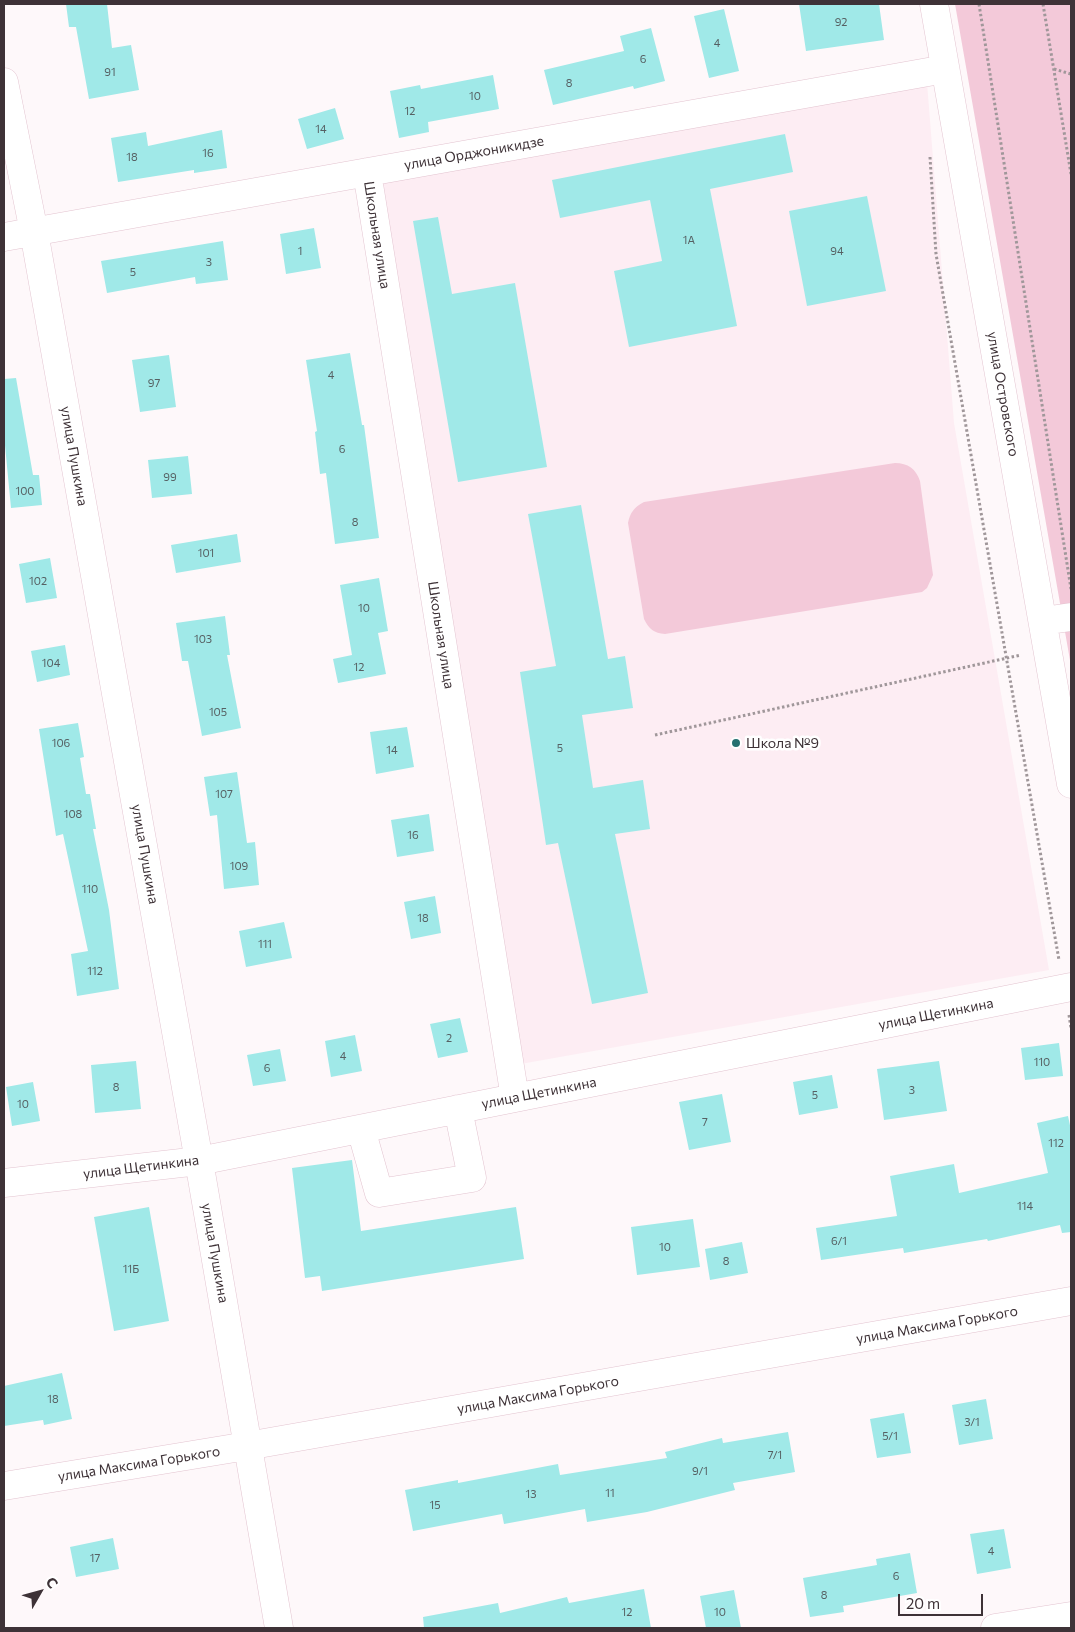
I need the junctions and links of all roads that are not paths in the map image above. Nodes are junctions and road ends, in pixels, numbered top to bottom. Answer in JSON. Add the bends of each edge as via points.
{"nodes":[{"id":1,"x":934,"y":4,"type":"edge"},
{"id":2,"x":945,"y":69,"type":"junction"},
{"id":3,"x":4,"y":82,"type":"edge"},
{"id":4,"x":367,"y":172,"type":"junction"},
{"id":5,"x":34,"y":232,"type":"junction"},
{"id":6,"x":4,"y":237,"type":"edge"},
{"id":7,"x":1071,"y":617,"type":"edge"},
{"id":8,"x":1043,"y":621,"type":"junction"},
{"id":9,"x":1071,"y":784,"type":"edge"},
{"id":10,"x":1068,"y":987,"type":"edge"},
{"id":11,"x":515,"y":1098,"type":"junction"},
{"id":12,"x":458,"y":1110,"type":"junction"},
{"id":13,"x":361,"y":1129,"type":"junction"},
{"id":14,"x":200,"y":1161,"type":"junction"},
{"id":15,"x":4,"y":1183,"type":"edge"},
{"id":16,"x":1071,"y":1302,"type":"edge"},
{"id":17,"x":247,"y":1446,"type":"junction"},
{"id":18,"x":4,"y":1486,"type":"edge"},
{"id":19,"x":1071,"y":1616,"type":"edge"},
{"id":20,"x":279,"y":1628,"type":"edge"},
{"id":21,"x":995,"y":1628,"type":"edge"}],
"edges":[{"from":1,"to":2,"type":"street","name":"улица Островского"},
{"from":2,"to":4,"type":"street","name":"улица Орджоникидзе"},
{"from":2,"to":8,"type":"street","name":"улица Островского"},
{"from":3,"to":5,"type":"street","name":"улица Пушкина"},
{"from":4,"to":5,"type":"street","name":"улица Орджоникидзе"},
{"from":4,"to":11,"type":"street","name":"Школьная улица"},
{"from":5,"to":6,"type":"street","name":"улица Орджоникидзе"},
{"from":5,"to":14,"type":"street","name":"улица Пушкина"},
{"from":7,"to":8,"type":"street"},
{"from":8,"to":9,"type":"street","name":"улица Островского"},
{"from":10,"to":11,"type":"street","name":"улица Щетинкина"},
{"from":11,"to":12,"type":"street","name":"улица Щетинкина"},
{"from":12,"to":13,"type":"street","name":"улица Щетинкина"},
{"from":12,"to":13,"type":"street","via":[[472,1178],[379,1193]]},
{"from":13,"to":14,"type":"street","name":"улица Щетинкина"},
{"from":14,"to":15,"type":"street","name":"улица Щетинкина"},
{"from":14,"to":17,"type":"street","name":"улица Пушкина"},
{"from":16,"to":17,"type":"street","name":"улица Максима Горького"},
{"from":17,"to":18,"type":"street","name":"улица Максима Горького"},
{"from":17,"to":20,"type":"street","name":"улица Пушкина"},
{"from":19,"to":21,"type":"street"}]}
